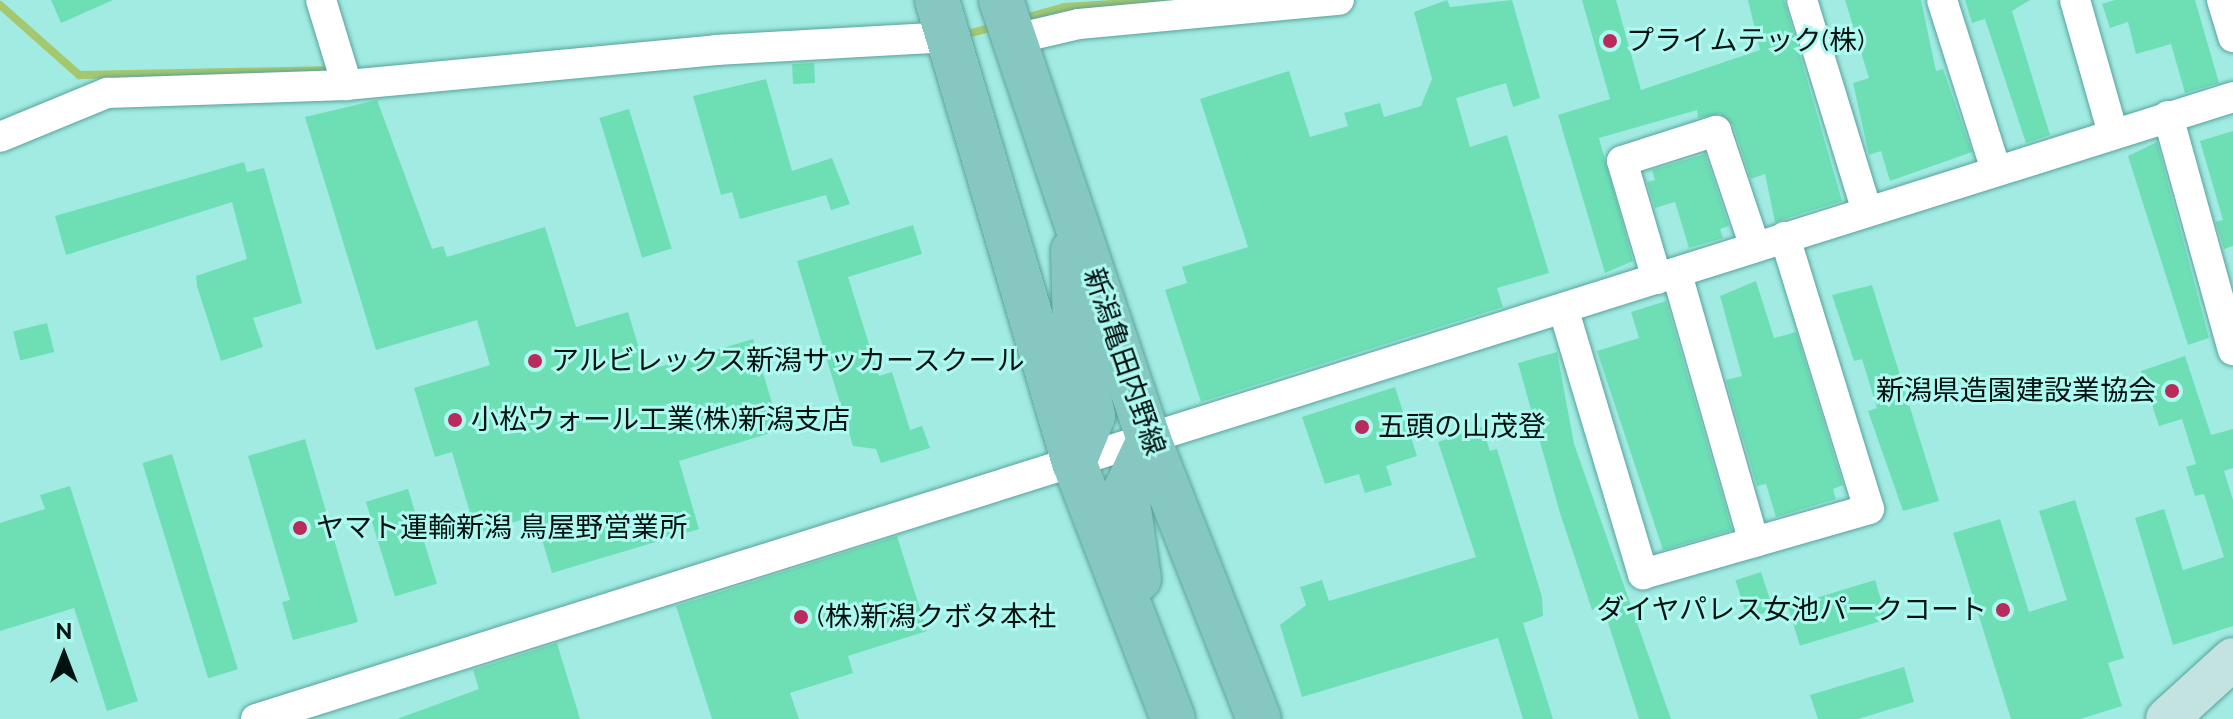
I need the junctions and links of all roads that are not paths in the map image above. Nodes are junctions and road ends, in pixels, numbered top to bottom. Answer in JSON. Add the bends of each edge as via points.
{"nodes":[{"id":1,"x":321,"y":0,"type":"edge"},
{"id":2,"x":1339,"y":0,"type":"edge"},
{"id":3,"x":1802,"y":0,"type":"edge"},
{"id":4,"x":1942,"y":0,"type":"edge"},
{"id":5,"x":2075,"y":0,"type":"edge"},
{"id":6,"x":2222,"y":0,"type":"edge"},
{"id":7,"x":943,"y":19,"type":"edge"},
{"id":8,"x":1008,"y":19,"type":"edge"},
{"id":9,"x":2233,"y":37,"type":"edge"},
{"id":10,"x":347,"y":85,"type":"junction"},
{"id":11,"x":2233,"y":97,"type":"edge"},
{"id":12,"x":2168,"y":116,"type":"junction"},
{"id":13,"x":2113,"y":133,"type":"junction"},
{"id":14,"x":0,"y":137,"type":"edge"},
{"id":15,"x":1996,"y":170,"type":"junction"},
{"id":16,"x":1867,"y":211,"type":"junction"},
{"id":17,"x":1074,"y":215,"type":"junction"},
{"id":18,"x":1785,"y":237,"type":"junction"},
{"id":19,"x":1755,"y":247,"type":"junction"},
{"id":20,"x":1667,"y":277,"type":"junction"},
{"id":21,"x":1564,"y":311,"type":"junction"},
{"id":22,"x":2233,"y":350,"type":"edge"},
{"id":23,"x":1149,"y":440,"type":"junction"},
{"id":24,"x":1074,"y":462,"type":"junction"},
{"id":25,"x":1754,"y":542,"type":"junction"},
{"id":26,"x":1140,"y":636,"type":"junction"},
{"id":27,"x":2233,"y":659,"type":"edge"},
{"id":28,"x":256,"y":719,"type":"edge"},
{"id":29,"x":1173,"y":719,"type":"edge"},
{"id":30,"x":1259,"y":719,"type":"edge"},
{"id":31,"x":2167,"y":719,"type":"edge"}],
"edges":[{"from":1,"to":10,"type":"street"},
{"from":2,"to":8,"type":"street","via":[[1079,24]]},
{"from":3,"to":16,"type":"street"},
{"from":4,"to":15,"type":"street"},
{"from":5,"to":13,"type":"street"},
{"from":6,"to":9,"type":"street"},
{"from":7,"to":10,"type":"street","via":[[717,50]]},
{"from":7,"to":24,"type":"main road"},
{"from":8,"to":17,"type":"main road","name":"新潟亀田内野線"},
{"from":10,"to":14,"type":"street","via":[[107,93]]},
{"from":11,"to":12,"type":"street"},
{"from":12,"to":13,"type":"street"},
{"from":12,"to":22,"type":"street"},
{"from":13,"to":15,"type":"street"},
{"from":15,"to":16,"type":"street"},
{"from":16,"to":18,"type":"street"},
{"from":17,"to":23,"type":"main road","name":"新潟亀田内野線"},
{"from":17,"to":24,"type":"main road","via":[[1072,303],[1093,416]]},
{"from":18,"to":19,"type":"street"},
{"from":18,"to":25,"type":"street","via":[[1869,509]]},
{"from":19,"to":20,"type":"street"},
{"from":19,"to":20,"type":"street","via":[[1716,131],[1622,161]]},
{"from":20,"to":21,"type":"street"},
{"from":20,"to":25,"type":"street"},
{"from":21,"to":23,"type":"street"},
{"from":21,"to":25,"type":"street","via":[[1643,574]]},
{"from":23,"to":24,"type":"street"},
{"from":23,"to":26,"type":"main road","via":[[1126,489]]},
{"from":23,"to":30,"type":"main road","name":"新潟亀田内野線"},
{"from":24,"to":26,"type":"main road"},
{"from":24,"to":28,"type":"street"},
{"from":26,"to":29,"type":"main road"},
{"from":27,"to":31,"type":"street"}]}
